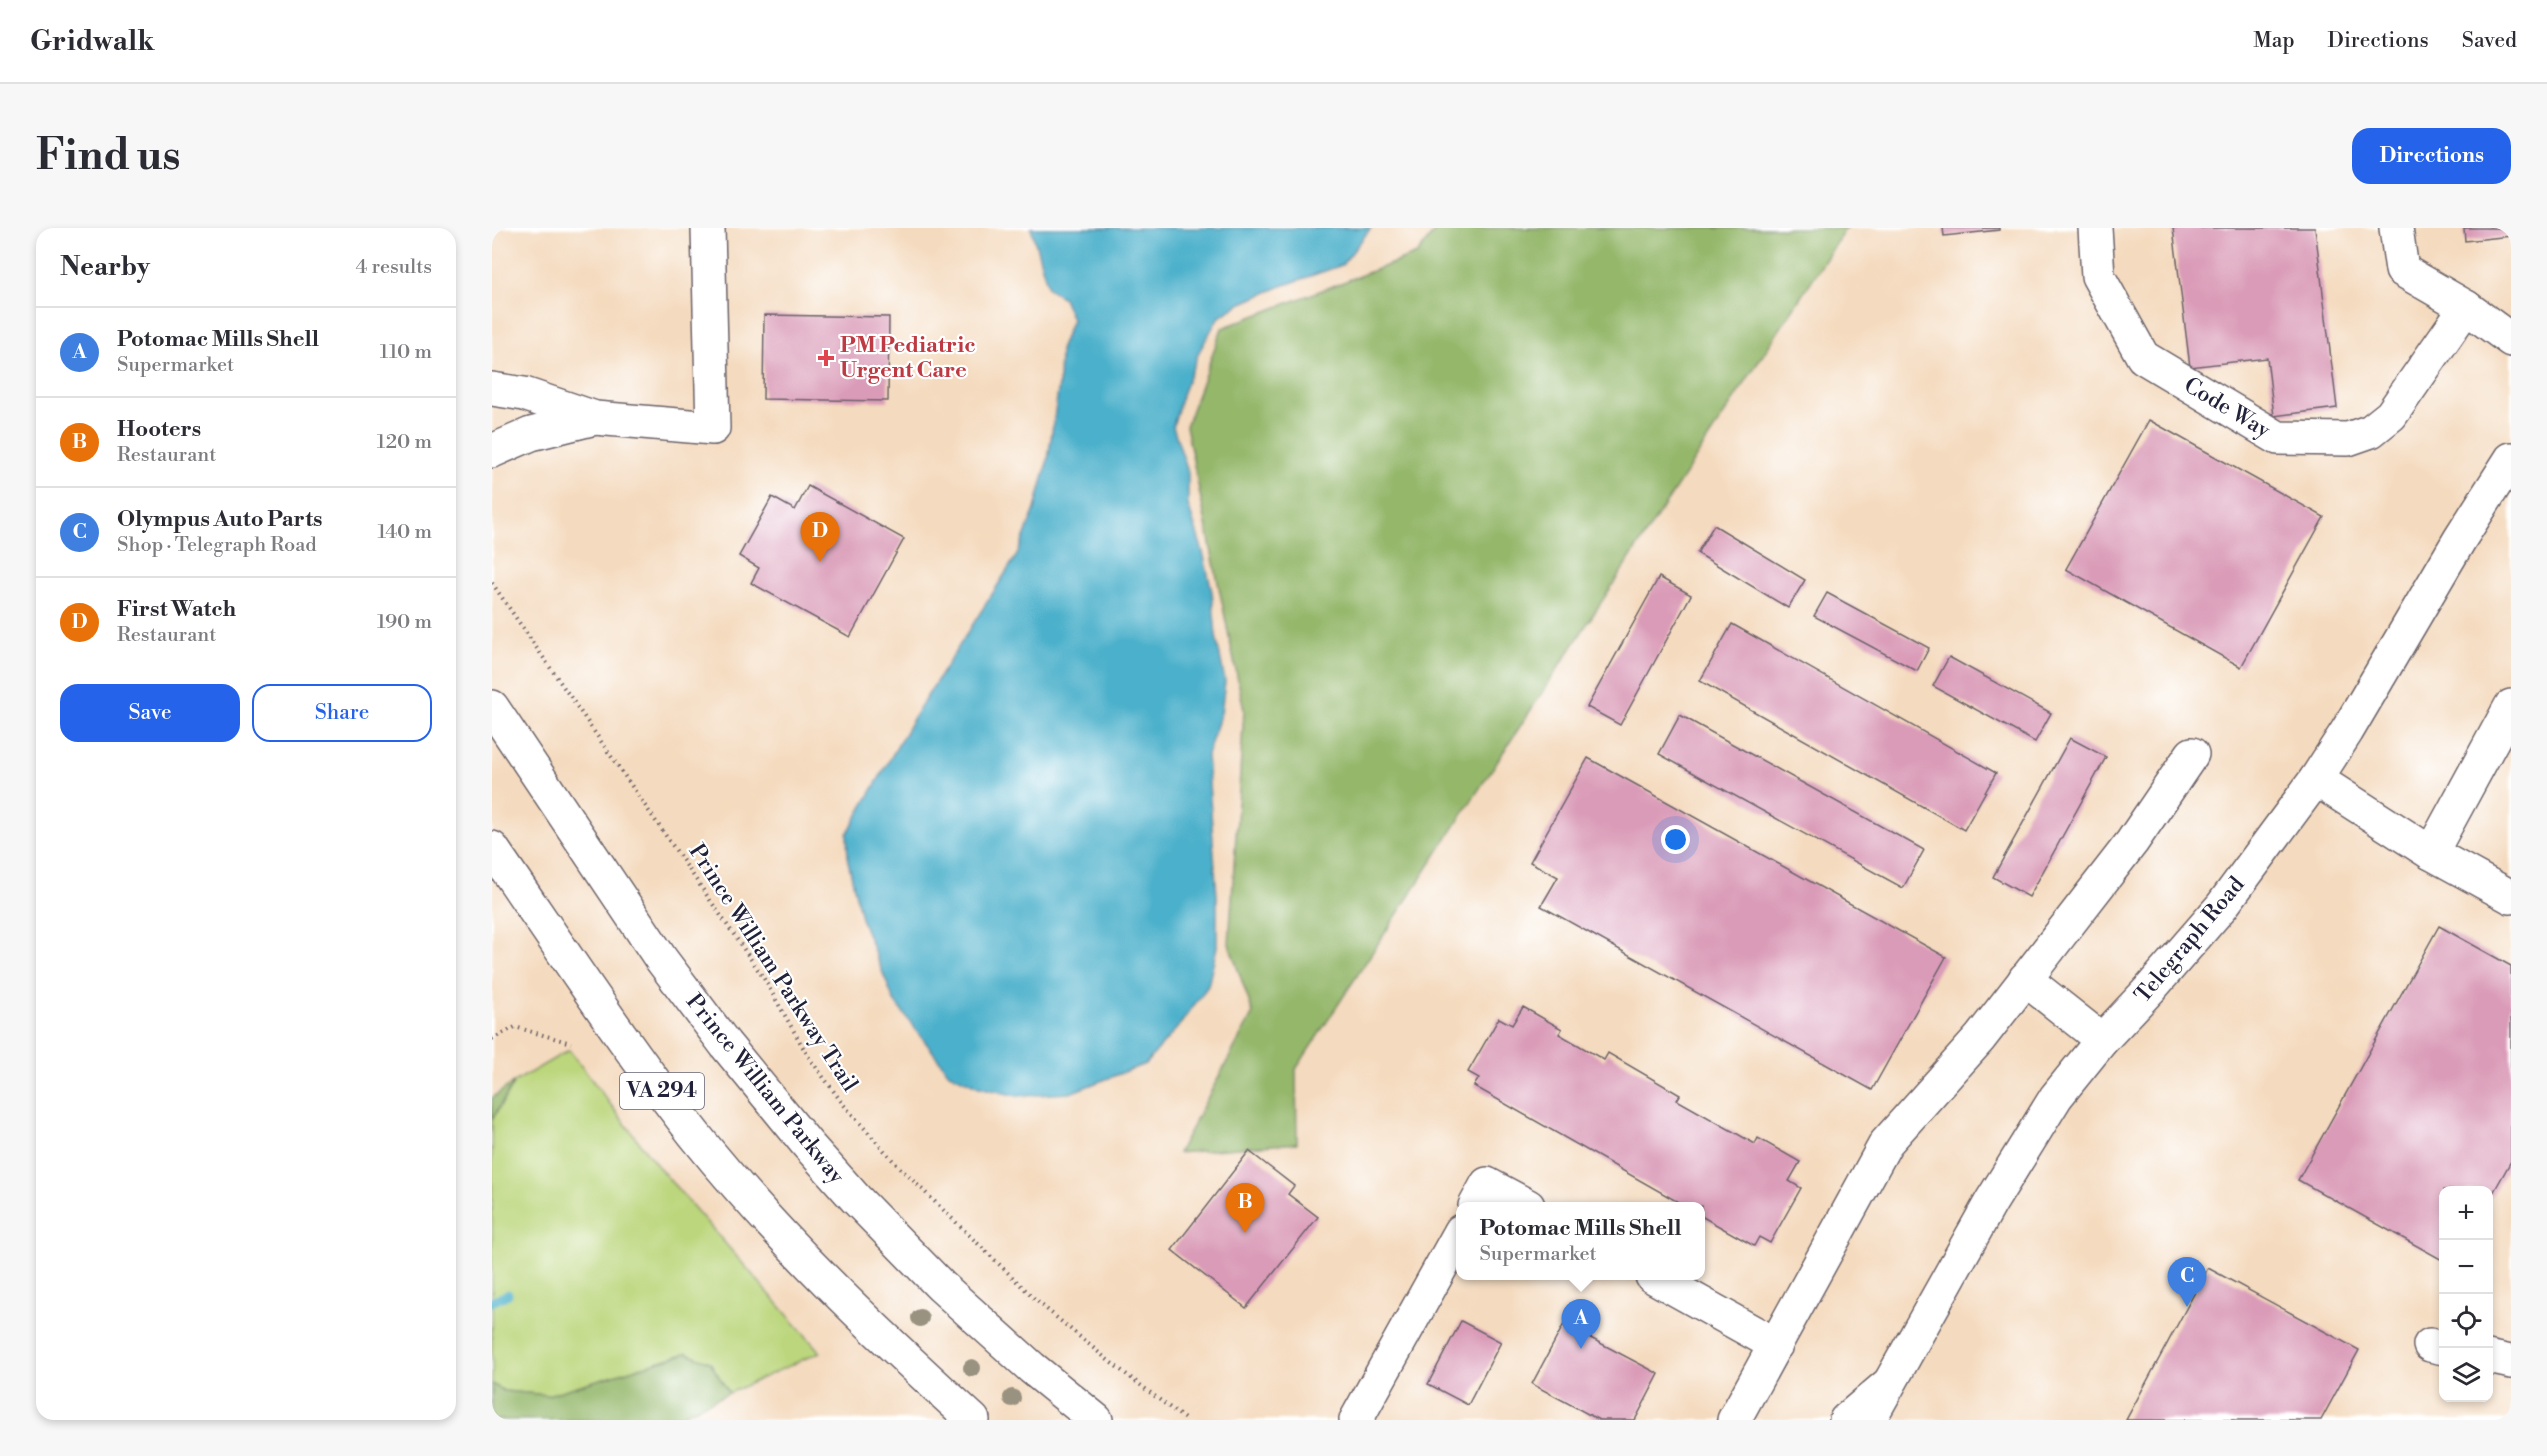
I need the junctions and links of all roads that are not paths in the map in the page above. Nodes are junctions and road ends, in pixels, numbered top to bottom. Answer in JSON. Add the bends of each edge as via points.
{"nodes":[{"id":1,"x":708,"y":228,"type":"edge"},
{"id":2,"x":2095,"y":228,"type":"edge"},
{"id":3,"x":2396,"y":228,"type":"edge"},
{"id":4,"x":2466,"y":307,"type":"junction"},
{"id":5,"x":2511,"y":340,"type":"edge"},
{"id":6,"x":492,"y":389,"type":"edge"},
{"id":7,"x":595,"y":418,"type":"junction"},
{"id":8,"x":492,"y":451,"type":"edge"},
{"id":9,"x":2511,"y":459,"type":"edge"},
{"id":10,"x":2511,"y":706,"type":"edge"},
{"id":11,"x":492,"y":707,"type":"edge"},
{"id":12,"x":2192,"y":754,"type":"dead end"},
{"id":13,"x":2316,"y":779,"type":"junction"},
{"id":14,"x":492,"y":848,"type":"edge"},
{"id":15,"x":2431,"y":853,"type":"junction"},
{"id":16,"x":2511,"y":897,"type":"edge"},
{"id":17,"x":2025,"y":979,"type":"junction"},
{"id":18,"x":2102,"y":1040,"type":"junction"},
{"id":19,"x":1477,"y":1202,"type":"edge"},
{"id":20,"x":1521,"y":1202,"type":"edge"},
{"id":21,"x":1456,"y":1240,"type":"edge"},
{"id":22,"x":1661,"y":1280,"type":"edge"},
{"id":23,"x":1776,"y":1345,"type":"junction"},
{"id":24,"x":2493,"y":1358,"type":"edge"},
{"id":25,"x":2511,"y":1362,"type":"edge"},
{"id":26,"x":1891,"y":1381,"type":"junction"},
{"id":27,"x":973,"y":1420,"type":"edge"},
{"id":28,"x":1096,"y":1420,"type":"edge"},
{"id":29,"x":1356,"y":1420,"type":"edge"},
{"id":30,"x":1734,"y":1420,"type":"edge"},
{"id":31,"x":1846,"y":1420,"type":"edge"},
{"id":32,"x":1869,"y":1420,"type":"edge"}],
"edges":[{"from":1,"to":7,"type":"main road","via":[[712,428]]},
{"from":2,"to":4,"type":"main road","name":"Code Way","via":[[2098,276],[2143,357],[2278,438],[2348,439],[2370,431],[2391,415]]},
{"from":3,"to":4,"type":"main road","via":[[2402,270]]},
{"from":4,"to":5,"type":"main road"},
{"from":6,"to":7,"type":"main road","via":[[524,394]]},
{"from":7,"to":8,"type":"main road","via":[[531,434]]},
{"from":9,"to":13,"type":"main road","name":"Telegraph Road"},
{"from":10,"to":15,"type":"main road"},
{"from":11,"to":28,"type":"main road","name":"Prince William Parkway","via":[[668,968],[807,1144],[941,1286]]},
{"from":12,"to":17,"type":"main road","via":[[2132,842]]},
{"from":13,"to":15,"type":"main road"},
{"from":13,"to":18,"type":"main road","name":"Telegraph Road","via":[[2222,906]]},
{"from":14,"to":27,"type":"main road","number":"VA 294","via":[[600,1006],[695,1134],[784,1237],[850,1305]]},
{"from":15,"to":16,"type":"main road"},
{"from":17,"to":18,"type":"main road"},
{"from":17,"to":23,"type":"main road","via":[[1980,1038],[1886,1143]]},
{"from":18,"to":26,"type":"main road","name":"Telegraph Road","via":[[2034,1130]]},
{"from":19,"to":20,"type":"main road","via":[[1487,1184]]},
{"from":21,"to":29,"type":"main road"},
{"from":22,"to":23,"type":"main road"},
{"from":23,"to":30,"type":"main road"},
{"from":24,"to":25,"type":"main road"},
{"from":26,"to":31,"type":"main road"},
{"from":26,"to":32,"type":"main road","name":"Telegraph Road"}]}
